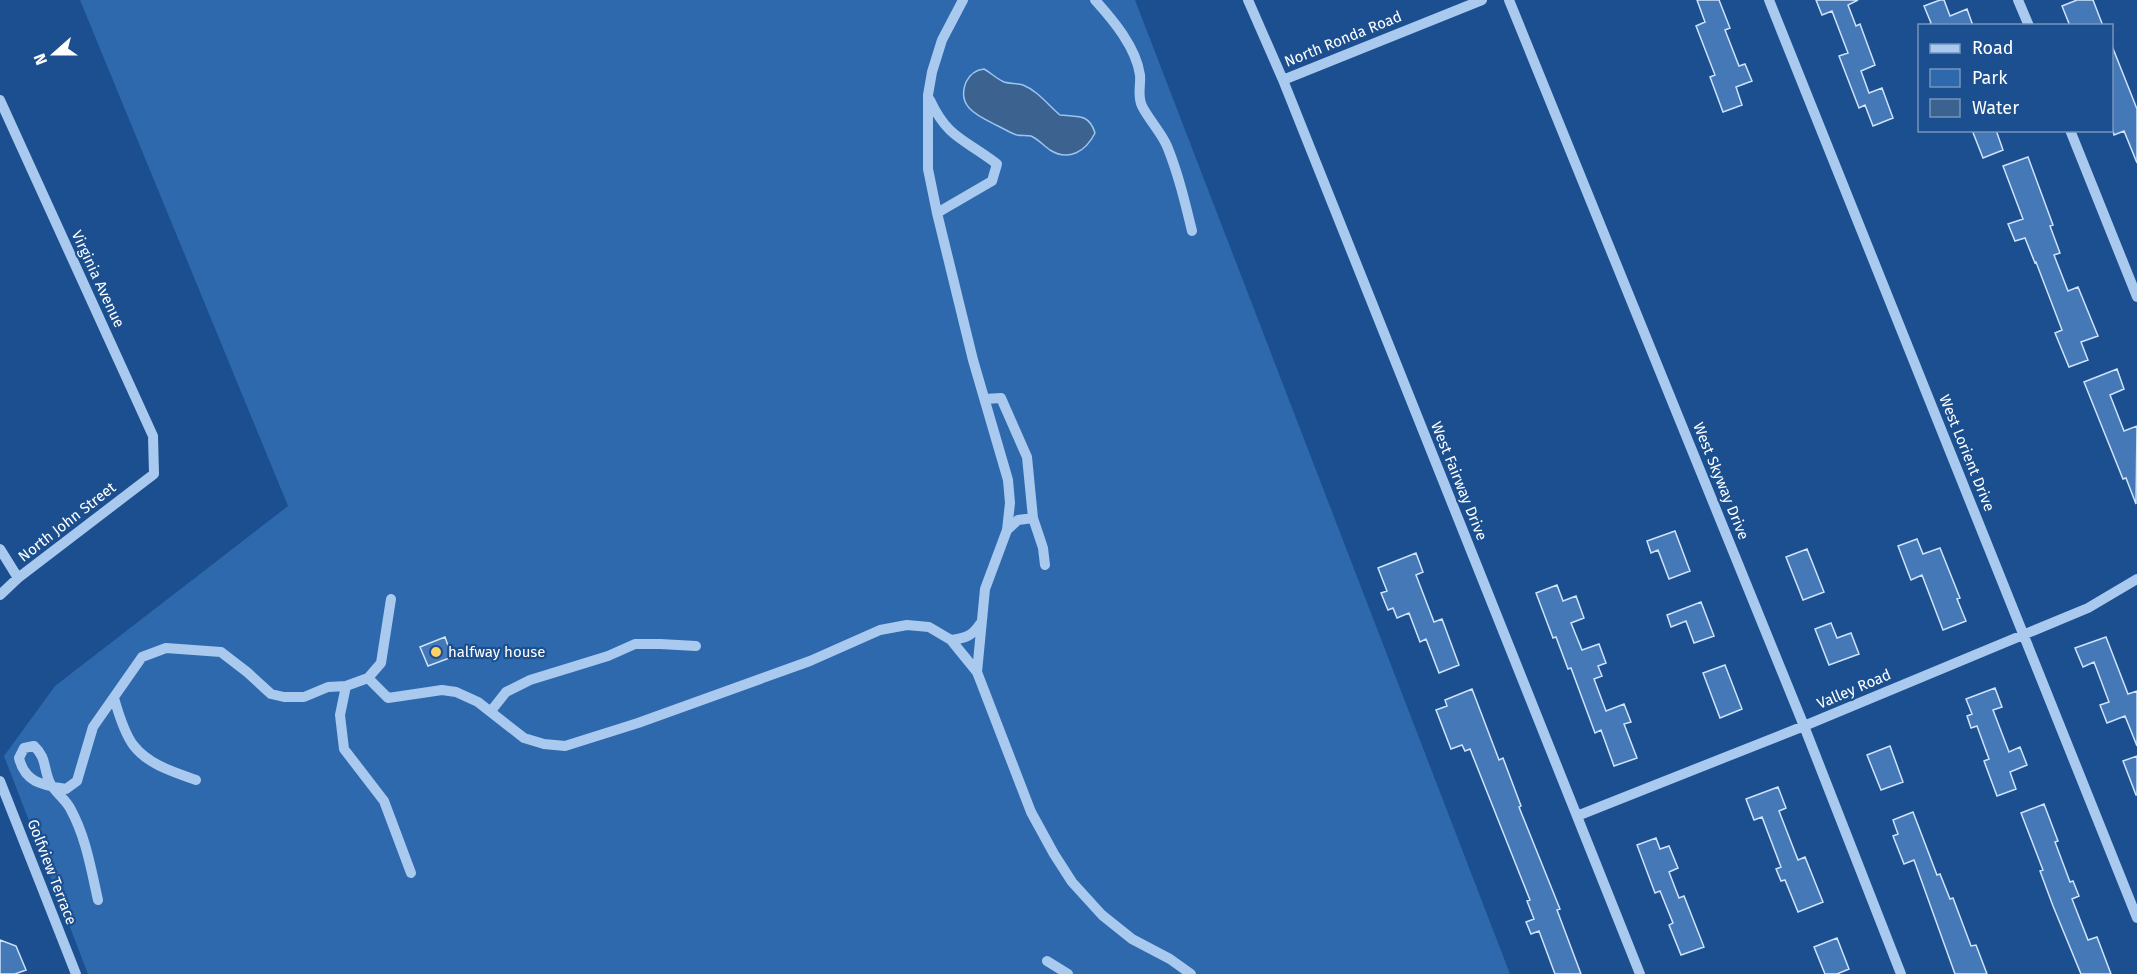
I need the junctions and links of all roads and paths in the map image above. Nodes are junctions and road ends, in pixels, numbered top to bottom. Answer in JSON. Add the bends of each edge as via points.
{"nodes":[{"id":1,"x":963,"y":0,"type":"edge"},
{"id":2,"x":1095,"y":0,"type":"edge"},
{"id":3,"x":1248,"y":0,"type":"edge"},
{"id":4,"x":1482,"y":0,"type":"edge"},
{"id":5,"x":1509,"y":0,"type":"edge"},
{"id":6,"x":1769,"y":0,"type":"edge"},
{"id":7,"x":2018,"y":0,"type":"edge"},
{"id":8,"x":2027,"y":24,"type":"edge"},
{"id":9,"x":1283,"y":80,"type":"junction"},
{"id":10,"x":927,"y":95,"type":"junction"},
{"id":11,"x":0,"y":100,"type":"edge"},
{"id":12,"x":2071,"y":132,"type":"edge"},
{"id":13,"x":937,"y":213,"type":"junction"},
{"id":14,"x":1192,"y":231,"type":"dead end"},
{"id":15,"x":2137,"y":297,"type":"edge"},
{"id":16,"x":985,"y":399,"type":"junction"},
{"id":17,"x":154,"y":474,"type":"joint"},
{"id":18,"x":1033,"y":518,"type":"junction"},
{"id":19,"x":1007,"y":530,"type":"junction"},
{"id":20,"x":0,"y":549,"type":"edge"},
{"id":21,"x":1045,"y":565,"type":"dead end"},
{"id":22,"x":18,"y":578,"type":"junction"},
{"id":23,"x":2137,"y":579,"type":"edge"},
{"id":24,"x":0,"y":595,"type":"edge"},
{"id":25,"x":391,"y":599,"type":"dead end"},
{"id":26,"x":981,"y":622,"type":"junction"},
{"id":27,"x":2023,"y":634,"type":"junction"},
{"id":28,"x":951,"y":640,"type":"junction"},
{"id":29,"x":696,"y":646,"type":"dead end"},
{"id":30,"x":977,"y":672,"type":"junction"},
{"id":31,"x":368,"y":678,"type":"junction"},
{"id":32,"x":346,"y":686,"type":"junction"},
{"id":33,"x":114,"y":698,"type":"junction"},
{"id":34,"x":490,"y":711,"type":"junction"},
{"id":35,"x":1804,"y":726,"type":"junction"},
{"id":36,"x":195,"y":780,"type":"dead end"},
{"id":37,"x":0,"y":781,"type":"edge"},
{"id":38,"x":1577,"y":816,"type":"junction"},
{"id":39,"x":411,"y":873,"type":"dead end"},
{"id":40,"x":98,"y":900,"type":"dead end"},
{"id":41,"x":2137,"y":918,"type":"edge"},
{"id":42,"x":1047,"y":961,"type":"dead end"},
{"id":43,"x":76,"y":974,"type":"edge"},
{"id":44,"x":1068,"y":974,"type":"edge"},
{"id":45,"x":1191,"y":974,"type":"edge"},
{"id":46,"x":1640,"y":974,"type":"edge"},
{"id":47,"x":1901,"y":974,"type":"edge"}],
"edges":[{"from":1,"to":10,"type":"street","via":[[942,40]]},
{"from":2,"to":14,"type":"street","via":[[1109,15],[1137,62],[1139,98],[1166,144]]},
{"from":3,"to":9,"type":"street","name":"West Fairway Drive"},
{"from":4,"to":9,"type":"street","name":"North Ronda Road"},
{"from":5,"to":35,"type":"street","name":"West Skyway Drive"},
{"from":6,"to":27,"type":"street","name":"West Lorient Drive"},
{"from":7,"to":8,"type":"street"},
{"from":9,"to":38,"type":"street","name":"West Fairway Drive"},
{"from":10,"to":13,"type":"street","via":[[928,169]]},
{"from":10,"to":13,"type":"street","via":[[939,119],[953,135],[997,164],[992,181]]},
{"from":11,"to":17,"type":"street","name":"Virginia Avenue","via":[[153,436]]},
{"from":12,"to":15,"type":"street"},
{"from":13,"to":16,"type":"street"},
{"from":16,"to":18,"type":"street","via":[[1001,398],[1028,457]]},
{"from":16,"to":19,"type":"street","via":[[1008,480]]},
{"from":17,"to":22,"type":"street","name":"North John Street"},
{"from":18,"to":19,"type":"street","via":[[1018,520]]},
{"from":18,"to":21,"type":"street"},
{"from":19,"to":26,"type":"street","via":[[984,589]]},
{"from":20,"to":22,"type":"street"},
{"from":22,"to":24,"type":"street","name":"North John Street"},
{"from":23,"to":27,"type":"street","name":"Valley Road","via":[[2088,608]]},
{"from":25,"to":31,"type":"street","via":[[381,663]]},
{"from":26,"to":28,"type":"street","via":[[967,638]]},
{"from":26,"to":30,"type":"street"},
{"from":27,"to":35,"type":"street","name":"Valley Road"},
{"from":27,"to":41,"type":"street","name":"West Lorient Drive"},
{"from":28,"to":30,"type":"street"},
{"from":28,"to":34,"type":"street","via":[[928,627],[907,625],[879,630],[800,665],[565,746],[524,738]]},
{"from":29,"to":34,"type":"street","via":[[635,644],[530,680],[506,692]]},
{"from":30,"to":45,"type":"street","via":[[1031,812],[1072,882],[1102,915],[1132,939]]},
{"from":31,"to":32,"type":"street"},
{"from":31,"to":34,"type":"street","via":[[388,698],[442,690],[456,692]]},
{"from":32,"to":33,"type":"street","via":[[284,698],[271,694],[221,652],[166,648],[142,657]]},
{"from":32,"to":39,"type":"street","via":[[340,715],[344,750],[384,801]]},
{"from":33,"to":36,"type":"street","via":[[133,746],[159,766]]},
{"from":33,"to":40,"type":"street","via":[[93,727],[77,781],[66,789],[52,787],[69,806],[83,834]]},
{"from":35,"to":38,"type":"street","name":"Valley Road"},
{"from":35,"to":47,"type":"street","name":"West Skyway Drive"},
{"from":37,"to":43,"type":"street","name":"Golfview Terrace"},
{"from":38,"to":46,"type":"street","name":"West Fairway Drive"},
{"from":42,"to":44,"type":"street"}]}
